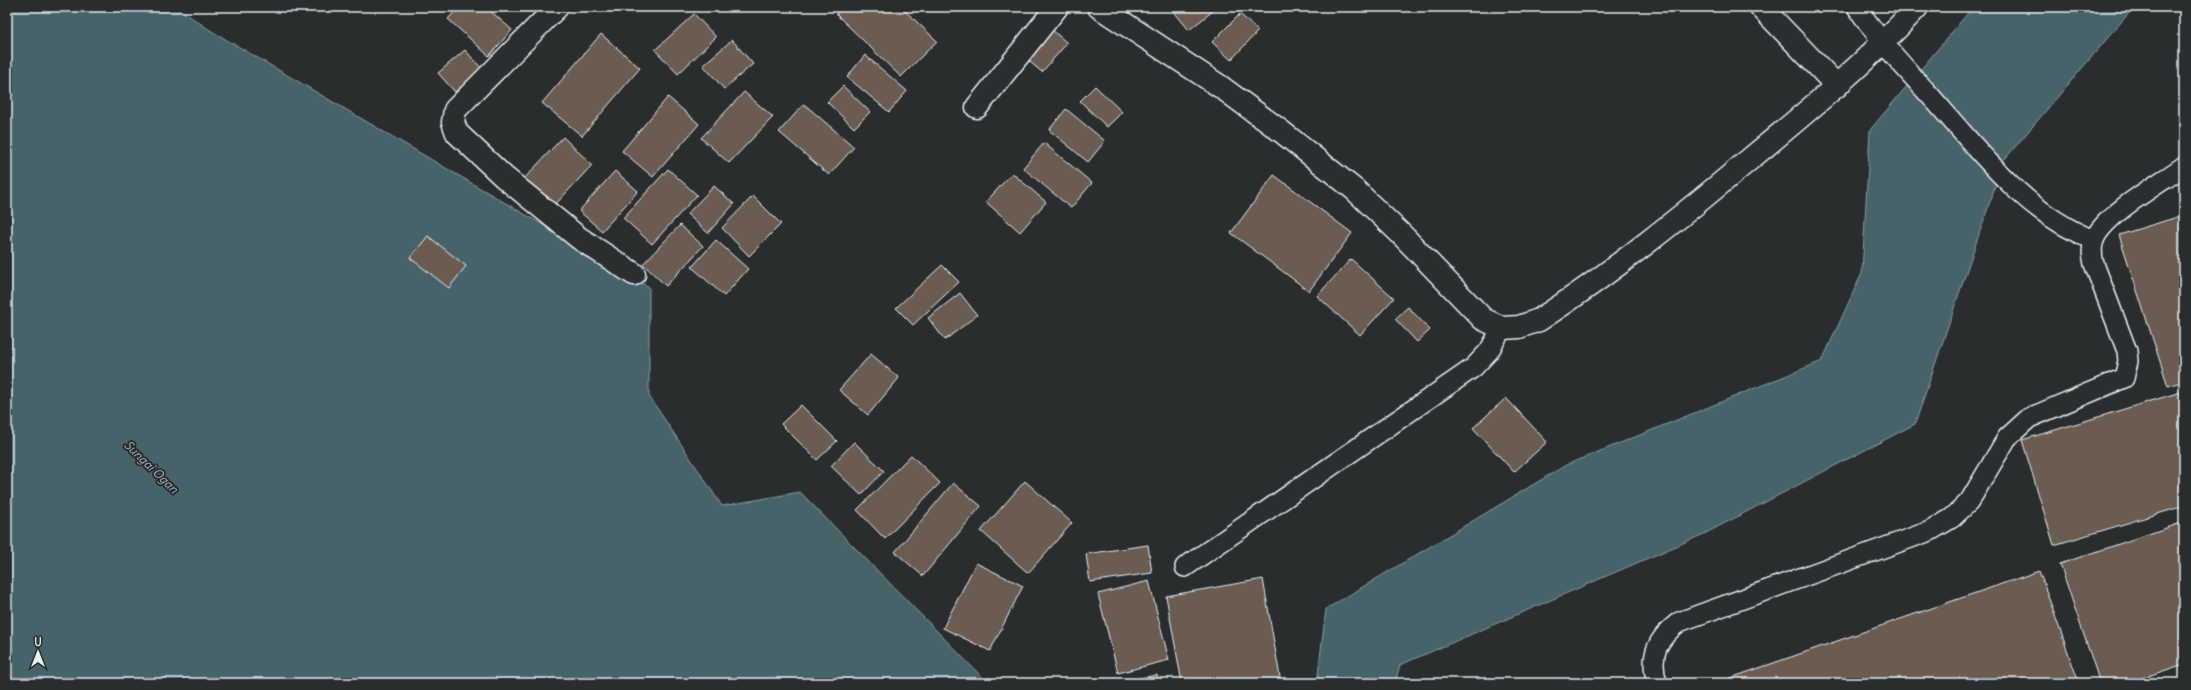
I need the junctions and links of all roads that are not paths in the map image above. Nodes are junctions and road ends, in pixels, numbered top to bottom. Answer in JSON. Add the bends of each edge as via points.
{"nodes":[{"id":1,"x":557,"y":7,"type":"edge"},
{"id":2,"x":1057,"y":7,"type":"edge"},
{"id":3,"x":1099,"y":7,"type":"edge"},
{"id":4,"x":1761,"y":7,"type":"edge"},
{"id":5,"x":1857,"y":7,"type":"edge"},
{"id":6,"x":1917,"y":7,"type":"edge"},
{"id":7,"x":1888,"y":48,"type":"junction"},
{"id":8,"x":1837,"y":86,"type":"junction"},
{"id":9,"x":977,"y":107,"type":"dead end"},
{"id":10,"x":2184,"y":166,"type":"edge"},
{"id":11,"x":2094,"y":240,"type":"junction"},
{"id":12,"x":634,"y":274,"type":"dead end"},
{"id":13,"x":1502,"y":328,"type":"junction"},
{"id":14,"x":1185,"y":567,"type":"dead end"},
{"id":15,"x":1657,"y":683,"type":"edge"}],
"edges":[{"from":1,"to":12,"type":"street","via":[[455,110],[453,122],[457,133],[504,177],[579,238]]},
{"from":2,"to":9,"type":"street"},
{"from":3,"to":13,"type":"street","via":[[1221,87],[1355,190],[1482,319]]},
{"from":4,"to":8,"type":"street"},
{"from":5,"to":7,"type":"lane"},
{"from":6,"to":7,"type":"street"},
{"from":7,"to":8,"type":"street"},
{"from":7,"to":11,"type":"lane","via":[[2000,175],[2043,211]]},
{"from":8,"to":13,"type":"street","via":[[1667,228],[1557,308],[1539,320],[1519,327]]},
{"from":10,"to":11,"type":"lane","via":[[2108,219]]},
{"from":11,"to":15,"type":"lane","via":[[2094,264],[2127,351],[2128,366],[2124,378],[2029,418],[2007,438],[1969,502],[1952,518],[1930,531],[1679,622],[1664,633],[1655,649],[1653,664]]},
{"from":13,"to":14,"type":"lane","via":[[1489,351],[1473,368]]}]}
